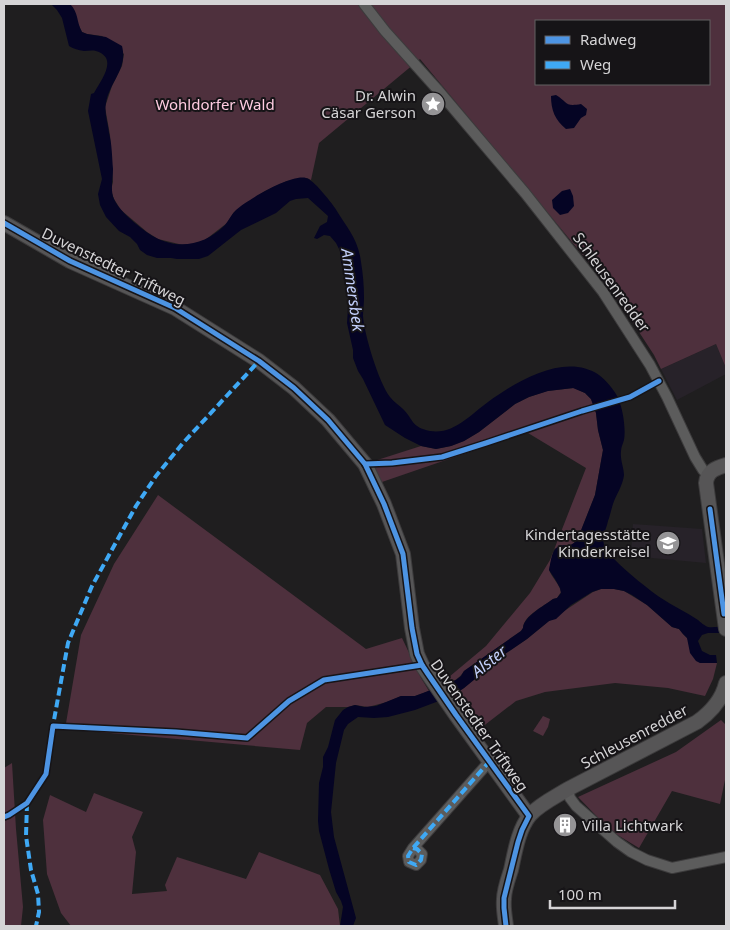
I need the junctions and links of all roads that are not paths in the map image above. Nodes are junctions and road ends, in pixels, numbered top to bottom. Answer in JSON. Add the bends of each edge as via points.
{"nodes":[{"id":1,"x":364,"y":4,"type":"edge"},
{"id":2,"x":4,"y":223,"type":"edge"},
{"id":3,"x":726,"y":465,"type":"edge"},
{"id":4,"x":708,"y":475,"type":"junction"},
{"id":5,"x":726,"y":630,"type":"edge"},
{"id":6,"x":726,"y":683,"type":"edge"},
{"id":7,"x":489,"y":762,"type":"junction"},
{"id":8,"x":568,"y":789,"type":"junction"},
{"id":9,"x":529,"y":816,"type":"junction"},
{"id":10,"x":413,"y":848,"type":"dead end"},
{"id":11,"x":726,"y":857,"type":"edge"},
{"id":12,"x":506,"y":926,"type":"edge"}],
"edges":[{"from":1,"to":4,"type":"street","name":"Schleusenredder","via":[[438,89],[603,292],[650,365],[695,457]]},
{"from":2,"to":7,"type":"street","name":"Duvenstedter Triftweg","via":[[70,261],[175,308],[259,361],[328,420],[365,464],[384,504],[403,554],[417,654]]},
{"from":3,"to":4,"type":"street"},
{"from":4,"to":5,"type":"street","via":[[706,488]]},
{"from":6,"to":8,"type":"street","name":"Schleusenredder","via":[[718,702],[704,718]]},
{"from":7,"to":9,"type":"street","name":"Duvenstedter Triftweg"},
{"from":7,"to":10,"type":"street","name":"Duvenstedter Triftweg"},
{"from":8,"to":9,"type":"street","name":"Schleusenredder"},
{"from":8,"to":11,"type":"street","via":[[576,806],[631,852],[648,860],[672,868]]},
{"from":9,"to":12,"type":"street","via":[[518,842],[504,898]]}]}
